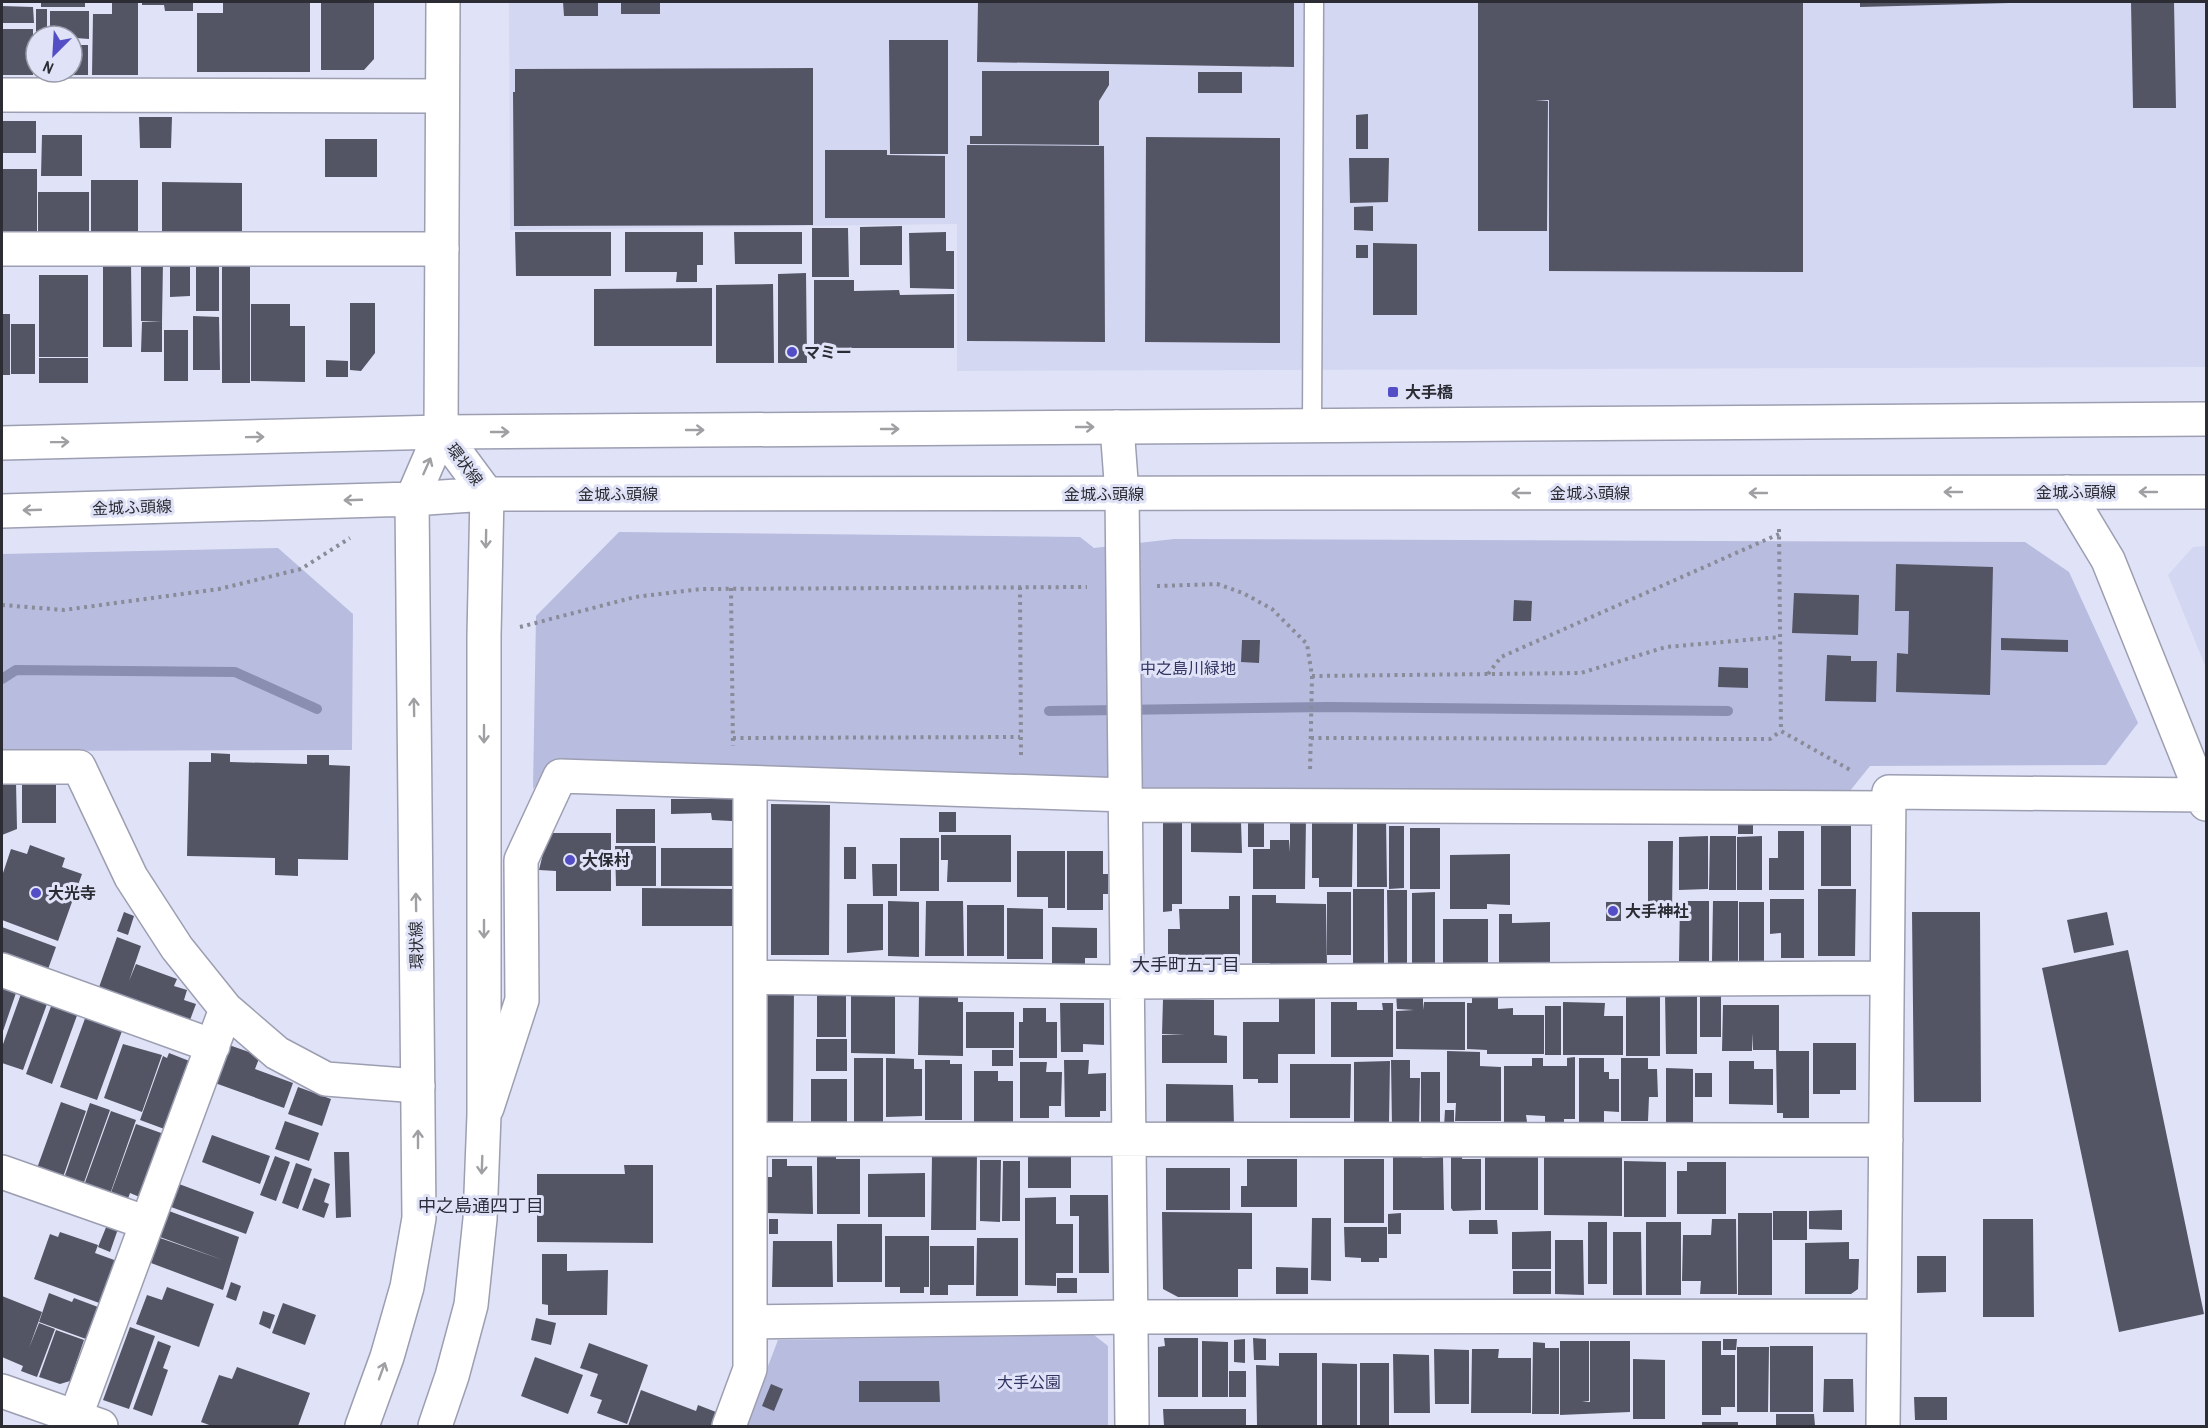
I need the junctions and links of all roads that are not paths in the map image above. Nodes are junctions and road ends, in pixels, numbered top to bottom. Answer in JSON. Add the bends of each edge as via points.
{"nodes":[{"id":1,"x":443,"y":2,"type":"edge"},
{"id":2,"x":1314,"y":2,"type":"edge"},
{"id":3,"x":2,"y":95,"type":"edge"},
{"id":4,"x":442,"y":96,"type":"junction"},
{"id":5,"x":2,"y":249,"type":"edge"},
{"id":6,"x":442,"y":249,"type":"junction"},
{"id":7,"x":2206,"y":419,"type":"edge"},
{"id":8,"x":1312,"y":426,"type":"junction"},
{"id":9,"x":1117,"y":427,"type":"junction"},
{"id":10,"x":441,"y":432,"type":"junction"},
{"id":11,"x":2,"y":443,"type":"edge"},
{"id":12,"x":2067,"y":492,"type":"junction"},
{"id":13,"x":2206,"y":492,"type":"edge"},
{"id":14,"x":487,"y":494,"type":"junction"},
{"id":15,"x":1122,"y":495,"type":"junction"},
{"id":16,"x":412,"y":499,"type":"junction"},
{"id":17,"x":2,"y":511,"type":"edge"},
{"id":18,"x":2,"y":767,"type":"edge"},
{"id":19,"x":742,"y":783,"type":"junction"},
{"id":20,"x":1125,"y":800,"type":"junction"},
{"id":21,"x":1889,"y":800,"type":"junction"},
{"id":22,"x":2206,"y":800,"type":"edge"},
{"id":23,"x":2,"y":970,"type":"edge"},
{"id":24,"x":751,"y":977,"type":"junction"},
{"id":25,"x":1887,"y":978,"type":"junction"},
{"id":26,"x":1126,"y":982,"type":"junction"},
{"id":27,"x":226,"y":1009,"type":"junction"},
{"id":28,"x":213,"y":1046,"type":"junction"},
{"id":29,"x":418,"y":1086,"type":"junction"},
{"id":30,"x":484,"y":1115,"type":"junction"},
{"id":31,"x":751,"y":1139,"type":"junction"},
{"id":32,"x":1886,"y":1140,"type":"junction"},
{"id":33,"x":1128,"y":1141,"type":"junction"},
{"id":34,"x":2,"y":1172,"type":"edge"},
{"id":35,"x":147,"y":1223,"type":"junction"},
{"id":36,"x":1884,"y":1316,"type":"junction"},
{"id":37,"x":1130,"y":1317,"type":"junction"},
{"id":38,"x":751,"y":1322,"type":"junction"},
{"id":39,"x":2,"y":1391,"type":"edge"},
{"id":40,"x":83,"y":1423,"type":"edge"},
{"id":41,"x":362,"y":1426,"type":"edge"},
{"id":42,"x":435,"y":1426,"type":"edge"},
{"id":43,"x":729,"y":1426,"type":"edge"},
{"id":44,"x":1132,"y":1426,"type":"edge"},
{"id":45,"x":1883,"y":1426,"type":"edge"}],
"edges":[{"from":1,"to":4,"type":"street"},
{"from":2,"to":8,"type":"lane"},
{"from":3,"to":4,"type":"street"},
{"from":4,"to":6,"type":"street"},
{"from":5,"to":6,"type":"street"},
{"from":6,"to":10,"type":"street"},
{"from":7,"to":8,"type":"street"},
{"from":8,"to":9,"type":"street"},
{"from":10,"to":9,"type":"street","one_way":true},
{"from":9,"to":15,"type":"street"},
{"from":11,"to":10,"type":"street","one_way":true},
{"from":10,"to":14,"type":"street","name":"環状線"},
{"from":16,"to":10,"type":"street","name":"環状線","one_way":true},
{"from":13,"to":12,"type":"street","name":"金城ふ頭線","one_way":true},
{"from":12,"to":15,"type":"street","name":"金城ふ頭線","one_way":true},
{"from":12,"to":22,"type":"street","via":[[2108,560]]},
{"from":14,"to":15,"type":"street","name":"金城ふ頭線"},
{"from":14,"to":16,"type":"street","name":"金城ふ頭線"},
{"from":14,"to":30,"type":"street","name":"環状線","one_way":true},
{"from":15,"to":20,"type":"street"},
{"from":16,"to":17,"type":"street","name":"金城ふ頭線","one_way":true},
{"from":29,"to":16,"type":"street","name":"環状線","one_way":true},
{"from":18,"to":27,"type":"street","via":[[79,767],[131,878],[177,948]]},
{"from":19,"to":20,"type":"street","via":[[1021,792]]},
{"from":19,"to":24,"type":"street"},
{"from":19,"to":30,"type":"street","via":[[560,776],[521,860],[522,1000]]},
{"from":20,"to":21,"type":"street"},
{"from":20,"to":26,"type":"street"},
{"from":21,"to":22,"type":"street"},
{"from":21,"to":25,"type":"street"},
{"from":23,"to":28,"type":"street"},
{"from":24,"to":26,"type":"street"},
{"from":24,"to":31,"type":"street"},
{"from":25,"to":26,"type":"street"},
{"from":25,"to":32,"type":"street"},
{"from":26,"to":33,"type":"street"},
{"from":27,"to":28,"type":"street"},
{"from":27,"to":29,"type":"street","via":[[276,1053],[326,1078]]},
{"from":28,"to":35,"type":"street"},
{"from":41,"to":29,"type":"street","name":"環状線","one_way":true,"via":[[407,1287],[419,1218]]},
{"from":30,"to":42,"type":"street","name":"環状線","one_way":true,"via":[[480,1220],[471,1305]]},
{"from":31,"to":33,"type":"street"},
{"from":31,"to":38,"type":"street"},
{"from":32,"to":33,"type":"street"},
{"from":32,"to":36,"type":"street"},
{"from":33,"to":37,"type":"street"},
{"from":34,"to":35,"type":"street"},
{"from":35,"to":40,"type":"street"},
{"from":36,"to":37,"type":"street"},
{"from":36,"to":45,"type":"street"},
{"from":37,"to":38,"type":"street"},
{"from":37,"to":44,"type":"street"},
{"from":38,"to":43,"type":"street","via":[[750,1369]]},
{"from":39,"to":40,"type":"street"}]}
